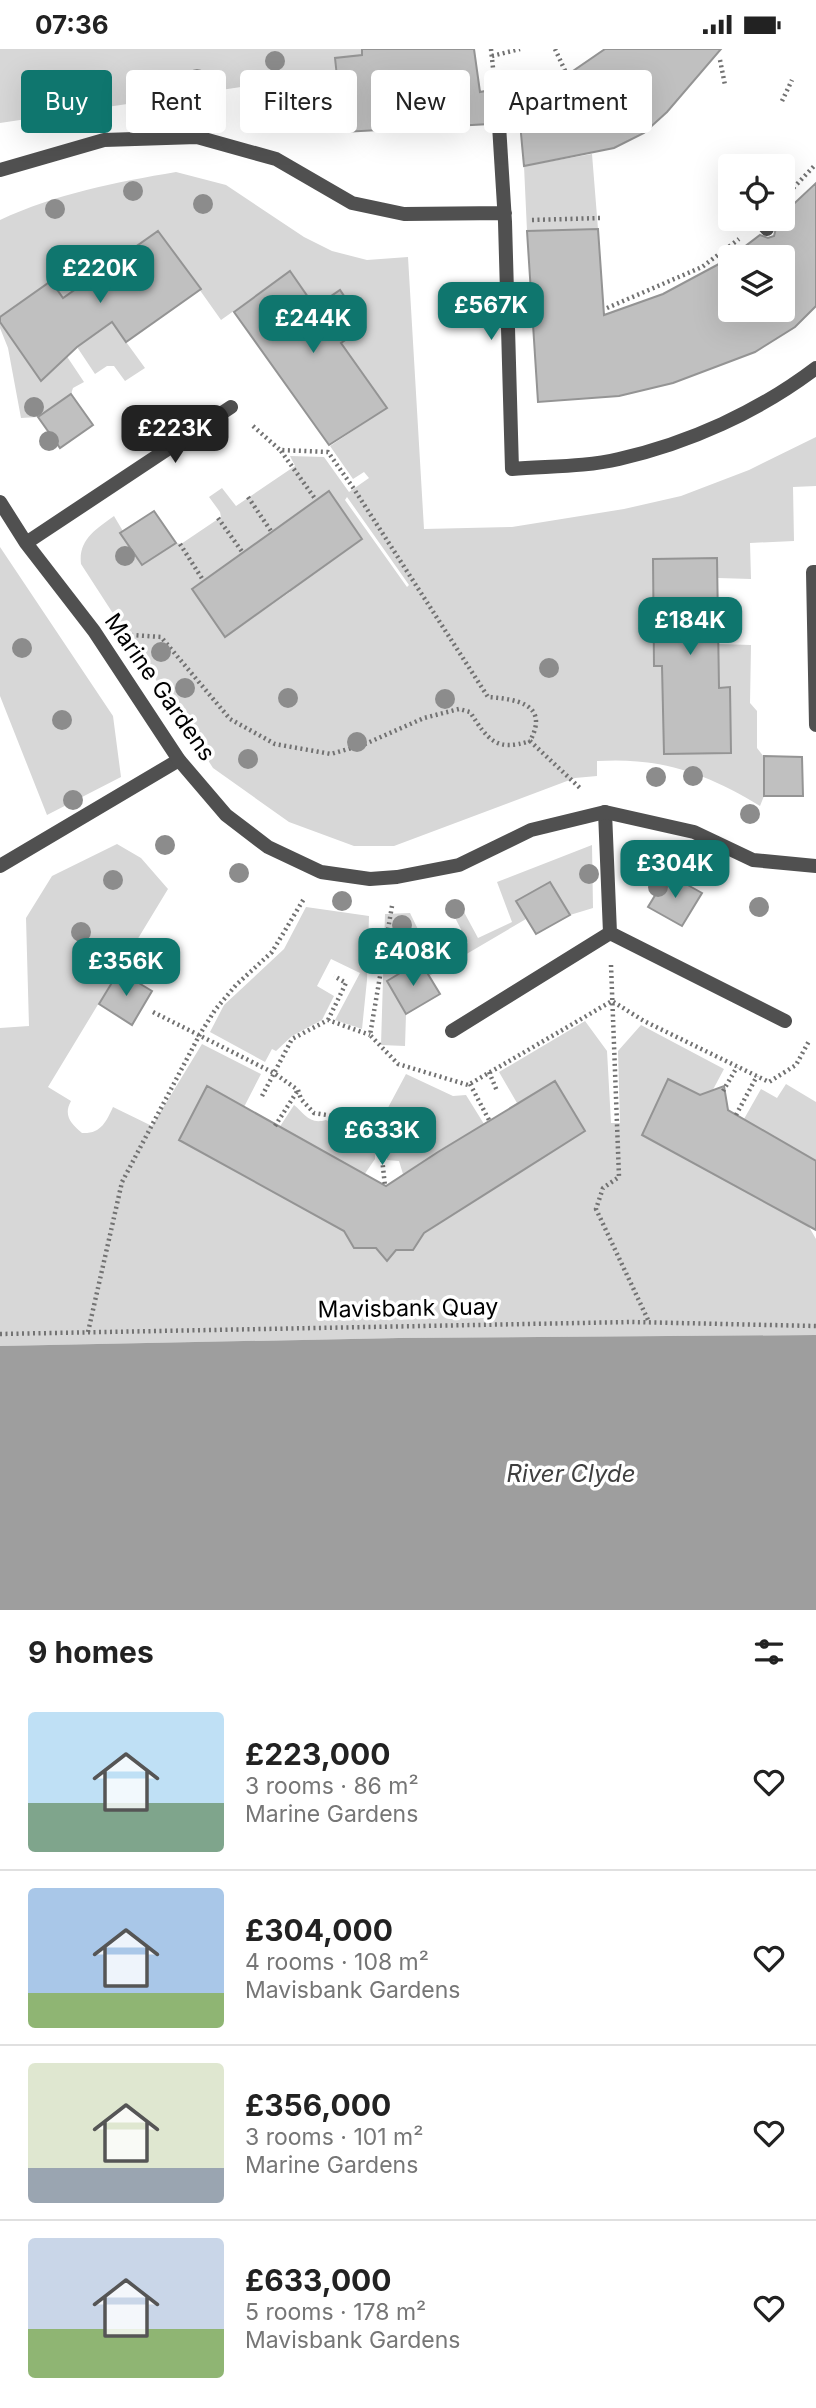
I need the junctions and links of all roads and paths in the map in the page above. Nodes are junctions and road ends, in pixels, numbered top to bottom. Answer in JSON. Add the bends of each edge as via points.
{"nodes":[{"id":1,"x":491,"y":49,"type":"edge"},
{"id":2,"x":520,"y":49,"type":"edge"},
{"id":3,"x":555,"y":49,"type":"edge"},
{"id":4,"x":492,"y":56,"type":"junction"},
{"id":5,"x":720,"y":60,"type":"dead end"},
{"id":6,"x":493,"y":70,"type":"edge"},
{"id":7,"x":565,"y":70,"type":"edge"},
{"id":8,"x":792,"y":80,"type":"dead end"},
{"id":9,"x":725,"y":85,"type":"dead end"},
{"id":10,"x":782,"y":101,"type":"dead end"},
{"id":11,"x":500,"y":133,"type":"edge"},
{"id":12,"x":816,"y":163,"type":"edge"},
{"id":13,"x":0,"y":170,"type":"edge"},
{"id":14,"x":795,"y":186,"type":"edge"},
{"id":15,"x":505,"y":217,"type":"junction"},
{"id":16,"x":601,"y":218,"type":"dead end"},
{"id":17,"x":756,"y":231,"type":"edge"},
{"id":18,"x":607,"y":308,"type":"dead end"},
{"id":19,"x":816,"y":368,"type":"edge"},
{"id":20,"x":231,"y":407,"type":"joint"},
{"id":21,"x":280,"y":450,"type":"junction"},
{"id":22,"x":248,"y":497,"type":"dead end"},
{"id":23,"x":316,"y":500,"type":"dead end"},
{"id":24,"x":0,"y":502,"type":"edge"},
{"id":25,"x":218,"y":519,"type":"dead end"},
{"id":26,"x":271,"y":531,"type":"dead end"},
{"id":27,"x":26,"y":543,"type":"junction"},
{"id":28,"x":180,"y":544,"type":"dead end"},
{"id":29,"x":243,"y":553,"type":"dead end"},
{"id":30,"x":816,"y":572,"type":"edge"},
{"id":31,"x":204,"y":580,"type":"dead end"},
{"id":32,"x":94,"y":631,"type":"junction"},
{"id":33,"x":816,"y":725,"type":"edge"},
{"id":34,"x":530,"y":741,"type":"junction"},
{"id":35,"x":179,"y":760,"type":"junction"},
{"id":36,"x":605,"y":812,"type":"junction"},
{"id":37,"x":0,"y":866,"type":"edge"},
{"id":38,"x":816,"y":866,"type":"edge"},
{"id":39,"x":318,"y":871,"type":"junction"},
{"id":40,"x":397,"y":877,"type":"junction"},
{"id":41,"x":610,"y":933,"type":"junction"},
{"id":42,"x":334,"y":976,"type":"dead end"},
{"id":43,"x":612,"y":1001,"type":"junction"},
{"id":44,"x":153,"y":1012,"type":"dead end"},
{"id":45,"x":328,"y":1020,"type":"junction"},
{"id":46,"x":785,"y":1021,"type":"dead end"},
{"id":47,"x":452,"y":1031,"type":"dead end"},
{"id":48,"x":200,"y":1034,"type":"junction"},
{"id":49,"x":370,"y":1035,"type":"junction"},
{"id":50,"x":809,"y":1040,"type":"dead end"},
{"id":51,"x":737,"y":1067,"type":"junction"},
{"id":52,"x":489,"y":1072,"type":"junction"},
{"id":53,"x":274,"y":1073,"type":"junction"},
{"id":54,"x":757,"y":1076,"type":"junction"},
{"id":55,"x":470,"y":1084,"type":"junction"},
{"id":56,"x":298,"y":1090,"type":"junction"},
{"id":57,"x":497,"y":1091,"type":"dead end"},
{"id":58,"x":723,"y":1091,"type":"dead end"},
{"id":59,"x":262,"y":1096,"type":"dead end"},
{"id":60,"x":736,"y":1115,"type":"dead end"},
{"id":61,"x":489,"y":1120,"type":"dead end"},
{"id":62,"x":275,"y":1126,"type":"dead end"},
{"id":63,"x":384,"y":1186,"type":"dead end"},
{"id":64,"x":649,"y":1322,"type":"junction"},
{"id":65,"x":816,"y":1326,"type":"edge"},
{"id":66,"x":88,"y":1332,"type":"junction"},
{"id":67,"x":0,"y":1334,"type":"edge"}],
"edges":[{"from":1,"to":4,"type":"path"},
{"from":2,"to":4,"type":"path"},
{"from":3,"to":7,"type":"path"},
{"from":4,"to":6,"type":"path"},
{"from":5,"to":9,"type":"path"},
{"from":8,"to":10,"type":"path"},
{"from":11,"to":15,"type":"street"},
{"from":12,"to":14,"type":"path"},
{"from":13,"to":15,"type":"street","via":[[104,140],[197,137],[276,159],[352,203],[404,214]]},
{"from":15,"to":16,"type":"path"},
{"from":15,"to":19,"type":"street","via":[[512,469],[617,459],[698,436],[789,389]]},
{"from":17,"to":18,"type":"path","via":[[702,267]]},
{"from":20,"to":21,"type":"path"},
{"from":20,"to":27,"type":"street"},
{"from":21,"to":23,"type":"path"},
{"from":21,"to":34,"type":"path","via":[[328,452],[488,697],[527,704],[536,718]]},
{"from":22,"to":26,"type":"path"},
{"from":24,"to":27,"type":"street","name":"Marine Gardens"},
{"from":25,"to":29,"type":"path"},
{"from":27,"to":32,"type":"street","name":"Marine Gardens"},
{"from":28,"to":31,"type":"path"},
{"from":30,"to":33,"type":"street"},
{"from":32,"to":34,"type":"path","via":[[161,637],[230,719],[275,744],[331,754],[459,709],[470,712],[494,742],[512,747]]},
{"from":32,"to":35,"type":"street","name":"Marine Gardens"},
{"from":34,"to":36,"type":"path"},
{"from":35,"to":37,"type":"street"},
{"from":35,"to":39,"type":"street","name":"Marine Gardens","via":[[226,815],[268,847]]},
{"from":36,"to":38,"type":"street","via":[[694,832],[753,860]]},
{"from":36,"to":40,"type":"street","name":"Marine Gardens","via":[[531,831],[459,865]]},
{"from":36,"to":41,"type":"street"},
{"from":39,"to":40,"type":"street","name":"Marine Gardens","via":[[370,879]]},
{"from":39,"to":48,"type":"path","via":[[272,952],[236,985]]},
{"from":40,"to":49,"type":"path"},
{"from":41,"to":43,"type":"path"},
{"from":41,"to":46,"type":"street"},
{"from":41,"to":47,"type":"street"},
{"from":42,"to":45,"type":"path","via":[[346,982]]},
{"from":43,"to":51,"type":"path"},
{"from":43,"to":52,"type":"path"},
{"from":43,"to":64,"type":"path","via":[[619,1177],[603,1188],[596,1209]]},
{"from":44,"to":48,"type":"path"},
{"from":45,"to":49,"type":"path"},
{"from":45,"to":53,"type":"path","via":[[292,1039]]},
{"from":48,"to":53,"type":"path"},
{"from":48,"to":66,"type":"path","via":[[122,1182]]},
{"from":49,"to":55,"type":"path","via":[[398,1063]]},
{"from":50,"to":54,"type":"path","via":[[796,1065],[769,1082]]},
{"from":51,"to":54,"type":"path"},
{"from":51,"to":58,"type":"path"},
{"from":52,"to":55,"type":"path"},
{"from":52,"to":57,"type":"path"},
{"from":53,"to":56,"type":"path"},
{"from":53,"to":59,"type":"path"},
{"from":54,"to":60,"type":"path"},
{"from":55,"to":61,"type":"path"},
{"from":56,"to":62,"type":"path"},
{"from":56,"to":63,"type":"path","via":[[314,1113],[333,1116],[380,1139]]},
{"from":64,"to":65,"type":"path","name":"Mavisbank Quay"},
{"from":64,"to":66,"type":"path","name":"Mavisbank Quay"},
{"from":66,"to":67,"type":"path","name":"Mavisbank Quay"}]}
